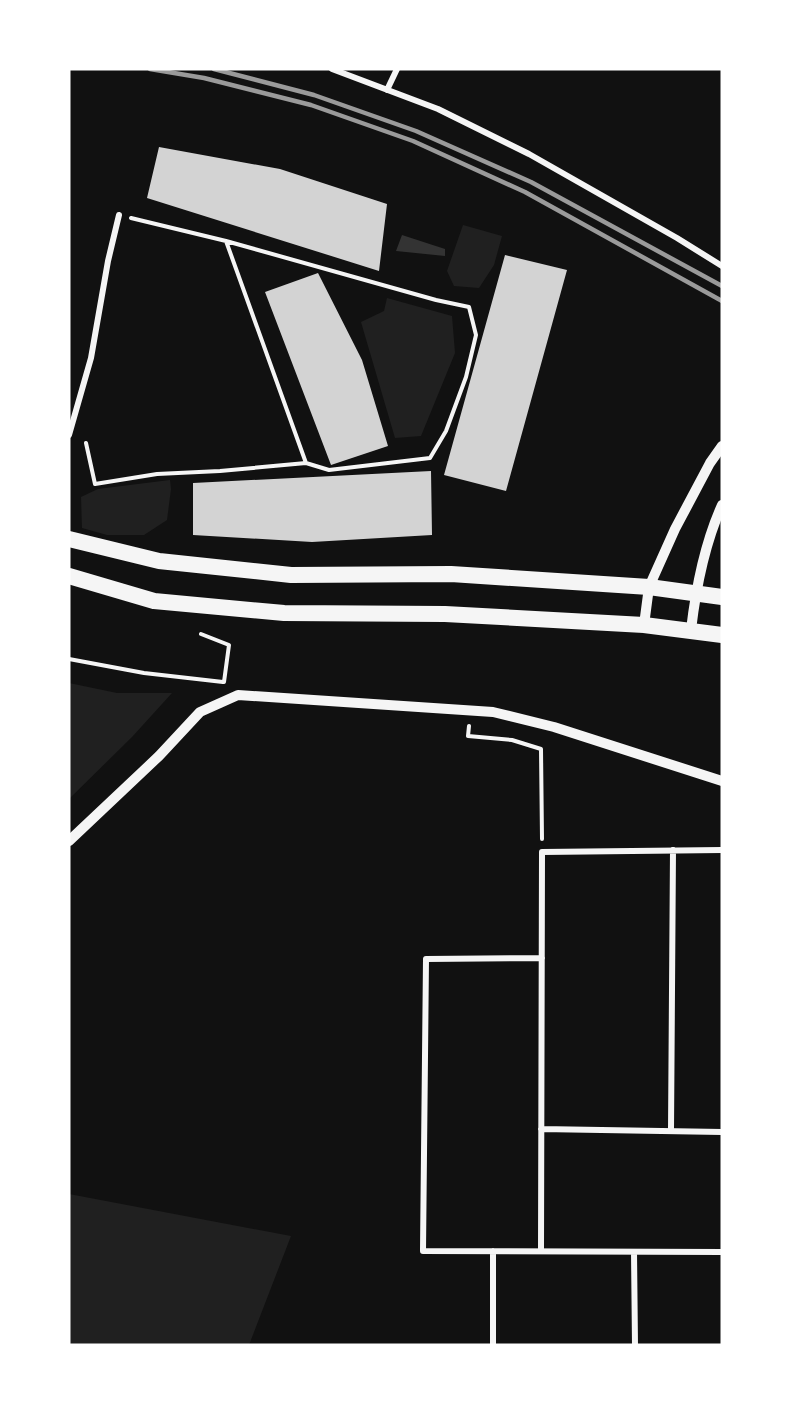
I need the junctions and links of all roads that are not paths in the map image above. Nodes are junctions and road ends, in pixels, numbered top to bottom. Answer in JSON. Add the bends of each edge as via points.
{"nodes":[{"id":1,"x":332,"y":69,"type":"edge"},
{"id":2,"x":398,"y":69,"type":"edge"},
{"id":3,"x":387,"y":90,"type":"junction"},
{"id":4,"x":118,"y":215,"type":"road end"},
{"id":5,"x":722,"y":266,"type":"edge"},
{"id":6,"x":69,"y":435,"type":"edge"},
{"id":7,"x":722,"y":446,"type":"edge"},
{"id":8,"x":722,"y":505,"type":"edge"},
{"id":9,"x":69,"y":539,"type":"edge"},
{"id":10,"x":69,"y":576,"type":"edge"},
{"id":11,"x":649,"y":587,"type":"junction"},
{"id":12,"x":695,"y":592,"type":"junction"},
{"id":13,"x":722,"y":597,"type":"edge"},
{"id":14,"x":644,"y":625,"type":"junction"},
{"id":15,"x":692,"y":630,"type":"junction"},
{"id":16,"x":722,"y":635,"type":"edge"},
{"id":17,"x":722,"y":781,"type":"edge"},
{"id":18,"x":69,"y":841,"type":"edge"},
{"id":19,"x":673,"y":850,"type":"junction"},
{"id":20,"x":722,"y":850,"type":"edge"},
{"id":21,"x":542,"y":958,"type":"junction"},
{"id":22,"x":541,"y":1129,"type":"junction"},
{"id":23,"x":671,"y":1131,"type":"junction"},
{"id":24,"x":722,"y":1132,"type":"edge"},
{"id":25,"x":493,"y":1251,"type":"junction"},
{"id":26,"x":541,"y":1251,"type":"junction"},
{"id":27,"x":634,"y":1252,"type":"junction"},
{"id":28,"x":722,"y":1252,"type":"edge"},
{"id":29,"x":493,"y":1345,"type":"edge"},
{"id":30,"x":635,"y":1345,"type":"edge"}],
"edges":[{"from":1,"to":3,"type":"street"},
{"from":2,"to":3,"type":"street"},
{"from":3,"to":5,"type":"street","via":[[438,109],[529,154]]},
{"from":4,"to":6,"type":"street","via":[[91,358]]},
{"from":7,"to":11,"type":"street","via":[[675,529]]},
{"from":8,"to":12,"type":"street","via":[[711,530]]},
{"from":9,"to":11,"type":"highway","via":[[159,561],[291,575],[451,574]]},
{"from":10,"to":14,"type":"highway","via":[[154,601],[284,613],[445,614]]},
{"from":11,"to":12,"type":"highway"},
{"from":11,"to":14,"type":"street"},
{"from":12,"to":13,"type":"highway"},
{"from":12,"to":15,"type":"street"},
{"from":14,"to":15,"type":"highway"},
{"from":15,"to":16,"type":"highway"},
{"from":17,"to":18,"type":"street","via":[[554,727],[493,712],[238,695],[200,712]]},
{"from":19,"to":20,"type":"street"},
{"from":19,"to":21,"type":"street","via":[[542,852]]},
{"from":19,"to":23,"type":"street"},
{"from":21,"to":22,"type":"street"},
{"from":21,"to":25,"type":"street","via":[[426,959],[423,1251]]},
{"from":22,"to":23,"type":"street"},
{"from":22,"to":26,"type":"street"},
{"from":23,"to":24,"type":"street"},
{"from":25,"to":26,"type":"street"},
{"from":25,"to":29,"type":"street"},
{"from":26,"to":27,"type":"street"},
{"from":27,"to":28,"type":"street"},
{"from":27,"to":30,"type":"street"}]}
